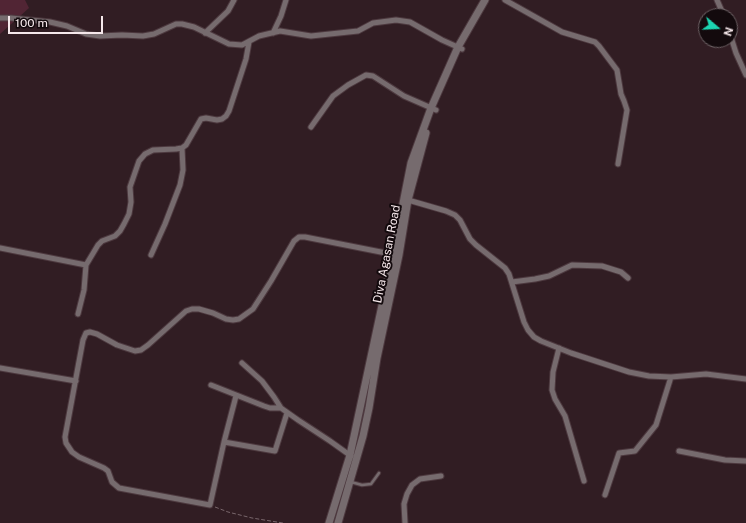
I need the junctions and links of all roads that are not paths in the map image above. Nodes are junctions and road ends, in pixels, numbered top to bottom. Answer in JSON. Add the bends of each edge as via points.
{"nodes":[{"id":1,"x":234,"y":0,"type":"edge"},
{"id":2,"x":286,"y":0,"type":"edge"},
{"id":3,"x":485,"y":0,"type":"edge"},
{"id":4,"x":490,"y":0,"type":"edge"},
{"id":5,"x":505,"y":0,"type":"edge"},
{"id":6,"x":0,"y":18,"type":"edge"},
{"id":7,"x":205,"y":33,"type":"junction"},
{"id":8,"x":273,"y":33,"type":"junction"},
{"id":9,"x":249,"y":42,"type":"junction"},
{"id":10,"x":460,"y":48,"type":"junction"},
{"id":11,"x":734,"y":48,"type":"edge"},
{"id":12,"x":746,"y":75,"type":"edge"},
{"id":13,"x":433,"y":109,"type":"junction"},
{"id":14,"x":311,"y":126,"type":"dead end"},
{"id":15,"x":182,"y":148,"type":"junction"},
{"id":16,"x":618,"y":164,"type":"dead end"},
{"id":17,"x":408,"y":200,"type":"junction"},
{"id":18,"x":0,"y":248,"type":"edge"},
{"id":19,"x":151,"y":255,"type":"dead end"},
{"id":20,"x":396,"y":255,"type":"junction"},
{"id":21,"x":86,"y":264,"type":"junction"},
{"id":22,"x":628,"y":278,"type":"dead end"},
{"id":23,"x":512,"y":282,"type":"junction"},
{"id":24,"x":78,"y":314,"type":"dead end"},
{"id":25,"x":559,"y":348,"type":"junction"},
{"id":26,"x":242,"y":363,"type":"dead end"},
{"id":27,"x":0,"y":368,"type":"edge"},
{"id":28,"x":671,"y":377,"type":"junction"},
{"id":29,"x":746,"y":380,"type":"edge"},
{"id":30,"x":76,"y":381,"type":"junction"},
{"id":31,"x":211,"y":385,"type":"dead end"},
{"id":32,"x":236,"y":396,"type":"junction"},
{"id":33,"x":281,"y":408,"type":"junction"},
{"id":34,"x":287,"y":413,"type":"junction"},
{"id":35,"x":224,"y":442,"type":"junction"},
{"id":36,"x":679,"y":451,"type":"dead end"},
{"id":37,"x":350,"y":455,"type":"junction"},
{"id":38,"x":357,"y":460,"type":"junction"},
{"id":39,"x":746,"y":461,"type":"edge"},
{"id":40,"x":379,"y":473,"type":"dead end"},
{"id":41,"x":441,"y":476,"type":"dead end"},
{"id":42,"x":584,"y":480,"type":"dead end"},
{"id":43,"x":350,"y":482,"type":"junction"},
{"id":44,"x":605,"y":495,"type":"dead end"},
{"id":45,"x":336,"y":499,"type":"junction"},
{"id":46,"x":344,"y":502,"type":"junction"},
{"id":47,"x":329,"y":523,"type":"edge"},
{"id":48,"x":338,"y":523,"type":"edge"},
{"id":49,"x":405,"y":523,"type":"edge"}],
"edges":[{"from":1,"to":7,"type":"street","via":[[228,11]]},
{"from":2,"to":8,"type":"street"},
{"from":3,"to":10,"type":"street"},
{"from":4,"to":10,"type":"street","name":"Diva Agasan Road"},
{"from":5,"to":16,"type":"street","via":[[562,32],[595,42],[617,70],[627,110]]},
{"from":6,"to":7,"type":"street","via":[[50,22],[100,36],[143,36],[176,24],[194,27]]},
{"from":7,"to":9,"type":"street","via":[[229,44],[242,45]]},
{"from":8,"to":9,"type":"street","via":[[259,36]]},
{"from":8,"to":10,"type":"street","via":[[280,31],[311,36],[358,31],[373,23],[396,20],[410,22]]},
{"from":9,"to":15,"type":"street","via":[[246,59],[226,116],[217,120],[201,119],[189,141]]},
{"from":10,"to":13,"type":"street","name":"Diva Agasan Road"},
{"from":11,"to":12,"type":"street"},
{"from":13,"to":14,"type":"street","via":[[404,96],[373,76],[366,75],[333,96]]},
{"from":13,"to":17,"type":"street","name":"Diva Agasan Road"},
{"from":13,"to":20,"type":"street","via":[[411,163]]},
{"from":15,"to":19,"type":"street","via":[[180,185]]},
{"from":15,"to":21,"type":"street","via":[[153,150],[139,161],[130,187],[131,202],[124,224],[115,236],[98,244]]},
{"from":17,"to":20,"type":"street","name":"Diva Agasan Road"},
{"from":17,"to":23,"type":"street","via":[[455,215],[470,239],[505,268]]},
{"from":18,"to":21,"type":"street"},
{"from":20,"to":30,"type":"street","via":[[299,237],[294,241],[253,309],[239,319],[226,319],[206,311],[192,309],[141,350],[117,345],[97,334],[86,333]]},
{"from":20,"to":37,"type":"street"},
{"from":20,"to":38,"type":"street","name":"Diva Agasan Road","via":[[364,436]]},
{"from":21,"to":24,"type":"street","via":[[84,290]]},
{"from":22,"to":23,"type":"street","via":[[621,272],[602,266],[572,265],[549,276]]},
{"from":23,"to":25,"type":"street","via":[[528,330],[534,337]]},
{"from":25,"to":28,"type":"street","via":[[629,372]]},
{"from":25,"to":42,"type":"street","via":[[552,390],[565,416]]},
{"from":26,"to":33,"type":"street","via":[[262,381]]},
{"from":27,"to":30,"type":"street"},
{"from":28,"to":29,"type":"street","via":[[706,374]]},
{"from":28,"to":44,"type":"street","via":[[656,426],[635,451],[619,453]]},
{"from":30,"to":35,"type":"street","via":[[66,443],[79,457],[108,471],[112,482],[118,488],[210,505]]},
{"from":31,"to":32,"type":"street"},
{"from":32,"to":33,"type":"street","via":[[270,408]]},
{"from":32,"to":35,"type":"street"},
{"from":33,"to":34,"type":"street"},
{"from":34,"to":35,"type":"street","via":[[275,451]]},
{"from":34,"to":37,"type":"street"},
{"from":36,"to":39,"type":"street","via":[[725,460]]},
{"from":37,"to":38,"type":"street"},
{"from":37,"to":45,"type":"street"},
{"from":38,"to":43,"type":"street","name":"Diva Agasan Road"},
{"from":40,"to":43,"type":"lane","via":[[371,484]]},
{"from":41,"to":49,"type":"street","via":[[420,479],[412,485],[404,504]]},
{"from":43,"to":46,"type":"street","name":"Diva Agasan Road"},
{"from":45,"to":46,"type":"street"},
{"from":45,"to":47,"type":"street"},
{"from":46,"to":48,"type":"street","name":"Diva Agasan Road"}]}
